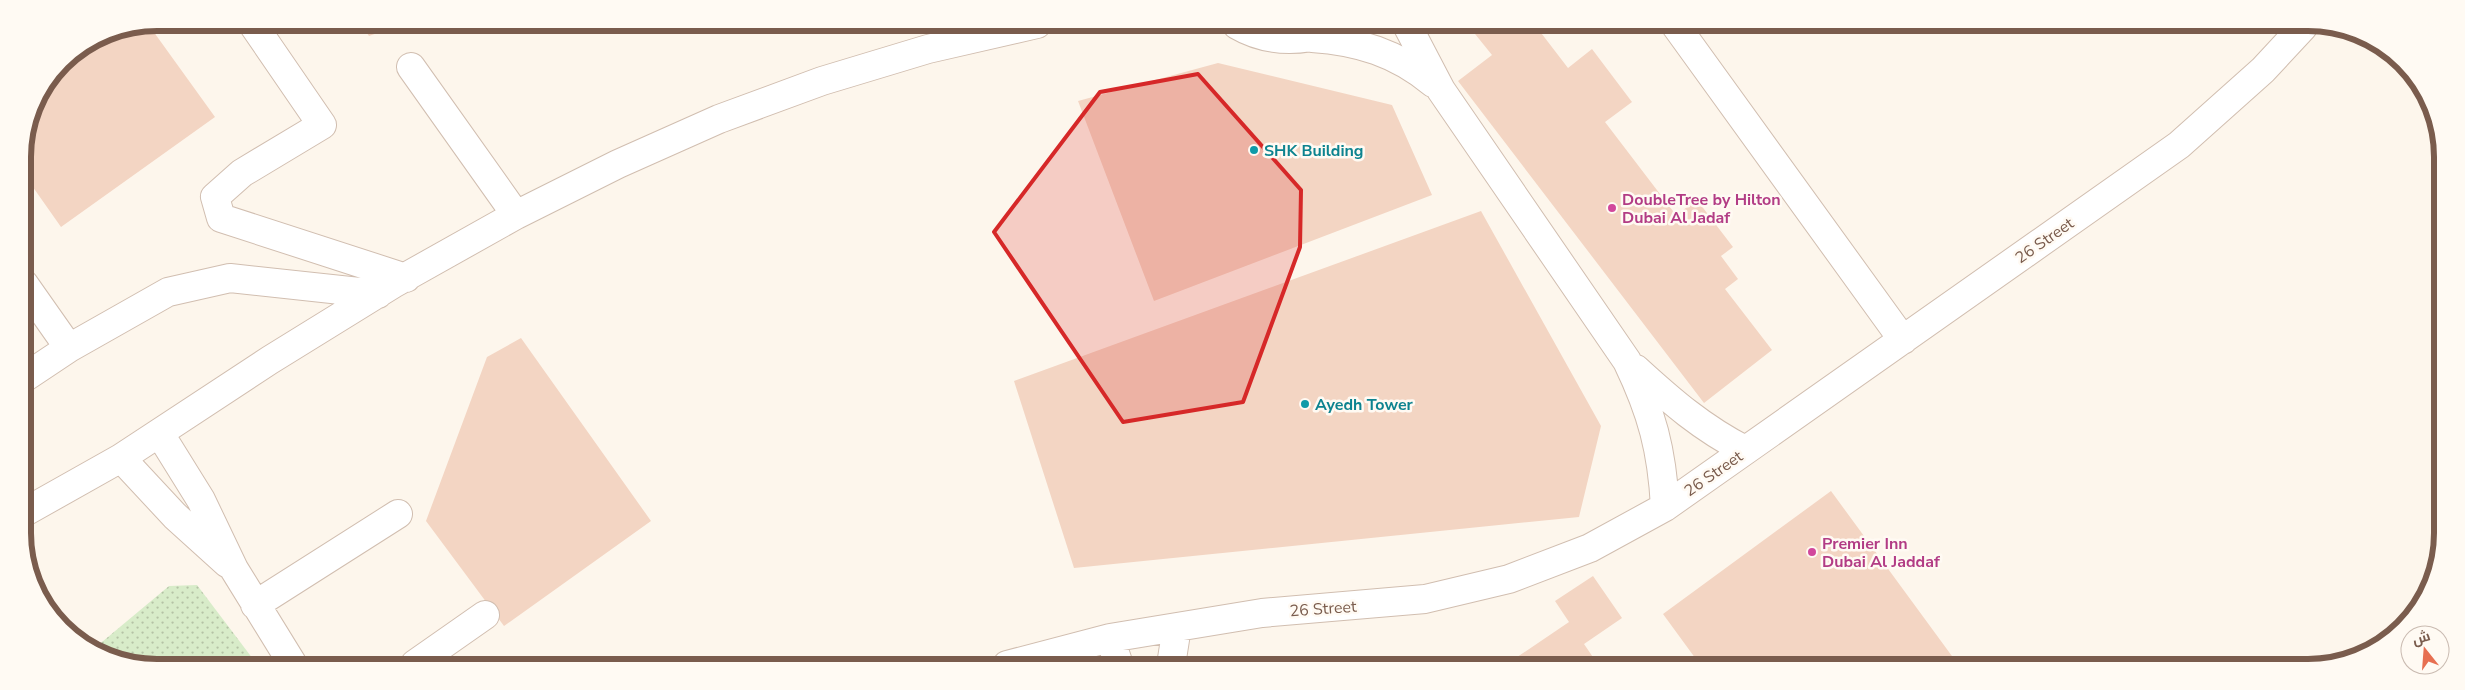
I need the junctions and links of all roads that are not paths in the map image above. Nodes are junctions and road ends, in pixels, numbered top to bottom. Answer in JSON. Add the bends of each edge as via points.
{"nodes":[{"id":1,"x":257,"y":31,"type":"edge"},
{"id":2,"x":1006,"y":31,"type":"edge"},
{"id":3,"x":1250,"y":31,"type":"edge"},
{"id":4,"x":1333,"y":31,"type":"edge"},
{"id":5,"x":1410,"y":31,"type":"edge"},
{"id":6,"x":1680,"y":31,"type":"edge"},
{"id":7,"x":2299,"y":31,"type":"edge"},
{"id":8,"x":1312,"y":38,"type":"junction"},
{"id":9,"x":411,"y":67,"type":"dead end"},
{"id":10,"x":1442,"y":90,"type":"junction"},
{"id":11,"x":516,"y":215,"type":"junction"},
{"id":12,"x":406,"y":278,"type":"junction"},
{"id":13,"x":378,"y":294,"type":"junction"},
{"id":14,"x":32,"y":295,"type":"edge"},
{"id":15,"x":1903,"y":340,"type":"junction"},
{"id":16,"x":69,"y":348,"type":"junction"},
{"id":17,"x":1627,"y":361,"type":"junction"},
{"id":18,"x":31,"y":373,"type":"edge"},
{"id":19,"x":160,"y":434,"type":"junction"},
{"id":20,"x":1745,"y":450,"type":"junction"},
{"id":21,"x":121,"y":458,"type":"junction"},
{"id":22,"x":1665,"y":507,"type":"junction"},
{"id":23,"x":31,"y":509,"type":"edge"},
{"id":24,"x":398,"y":514,"type":"dead end"},
{"id":25,"x":234,"y":569,"type":"junction"},
{"id":26,"x":255,"y":606,"type":"junction"},
{"id":27,"x":485,"y":615,"type":"dead end"},
{"id":28,"x":1177,"y":627,"type":"junction"},
{"id":29,"x":1110,"y":638,"type":"junction"},
{"id":30,"x":289,"y":659,"type":"edge"},
{"id":31,"x":422,"y":659,"type":"edge"},
{"id":32,"x":1031,"y":659,"type":"edge"},
{"id":33,"x":1117,"y":659,"type":"edge"},
{"id":34,"x":1171,"y":659,"type":"edge"}],
"edges":[{"from":1,"to":12,"type":"street","via":[[322,125],[242,173],[215,197],[221,218]]},
{"from":2,"to":11,"type":"street","via":[[928,49],[822,81],[719,119]]},
{"from":3,"to":8,"type":"street","via":[[1274,38]]},
{"from":4,"to":8,"type":"street"},
{"from":5,"to":10,"type":"street"},
{"from":6,"to":15,"type":"street"},
{"from":7,"to":15,"type":"street","name":"26 Street","via":[[2264,70],[2179,145]]},
{"from":8,"to":10,"type":"street","via":[[1369,46],[1420,72]]},
{"from":9,"to":11,"type":"street"},
{"from":10,"to":17,"type":"street"},
{"from":11,"to":12,"type":"street"},
{"from":12,"to":13,"type":"street"},
{"from":13,"to":16,"type":"street","via":[[230,278],[168,292]]},
{"from":13,"to":19,"type":"street","via":[[270,360]]},
{"from":14,"to":16,"type":"street"},
{"from":15,"to":20,"type":"street","name":"26 Street"},
{"from":16,"to":18,"type":"street"},
{"from":17,"to":20,"type":"street","via":[[1682,411]]},
{"from":17,"to":22,"type":"street","via":[[1656,432],[1663,468]]},
{"from":19,"to":21,"type":"street"},
{"from":19,"to":25,"type":"street","via":[[200,500]]},
{"from":20,"to":22,"type":"street","name":"26 Street"},
{"from":21,"to":23,"type":"street"},
{"from":21,"to":25,"type":"street","via":[[175,516]]},
{"from":22,"to":28,"type":"street","name":"26 Street","via":[[1590,548],[1509,579],[1425,599],[1262,613]]},
{"from":24,"to":26,"type":"street"},
{"from":25,"to":26,"type":"street"},
{"from":26,"to":30,"type":"street"},
{"from":27,"to":31,"type":"street"},
{"from":28,"to":29,"type":"street","name":"26 Street"},
{"from":28,"to":34,"type":"street"},
{"from":29,"to":32,"type":"street","name":"26 Street"},
{"from":29,"to":33,"type":"street"}]}
